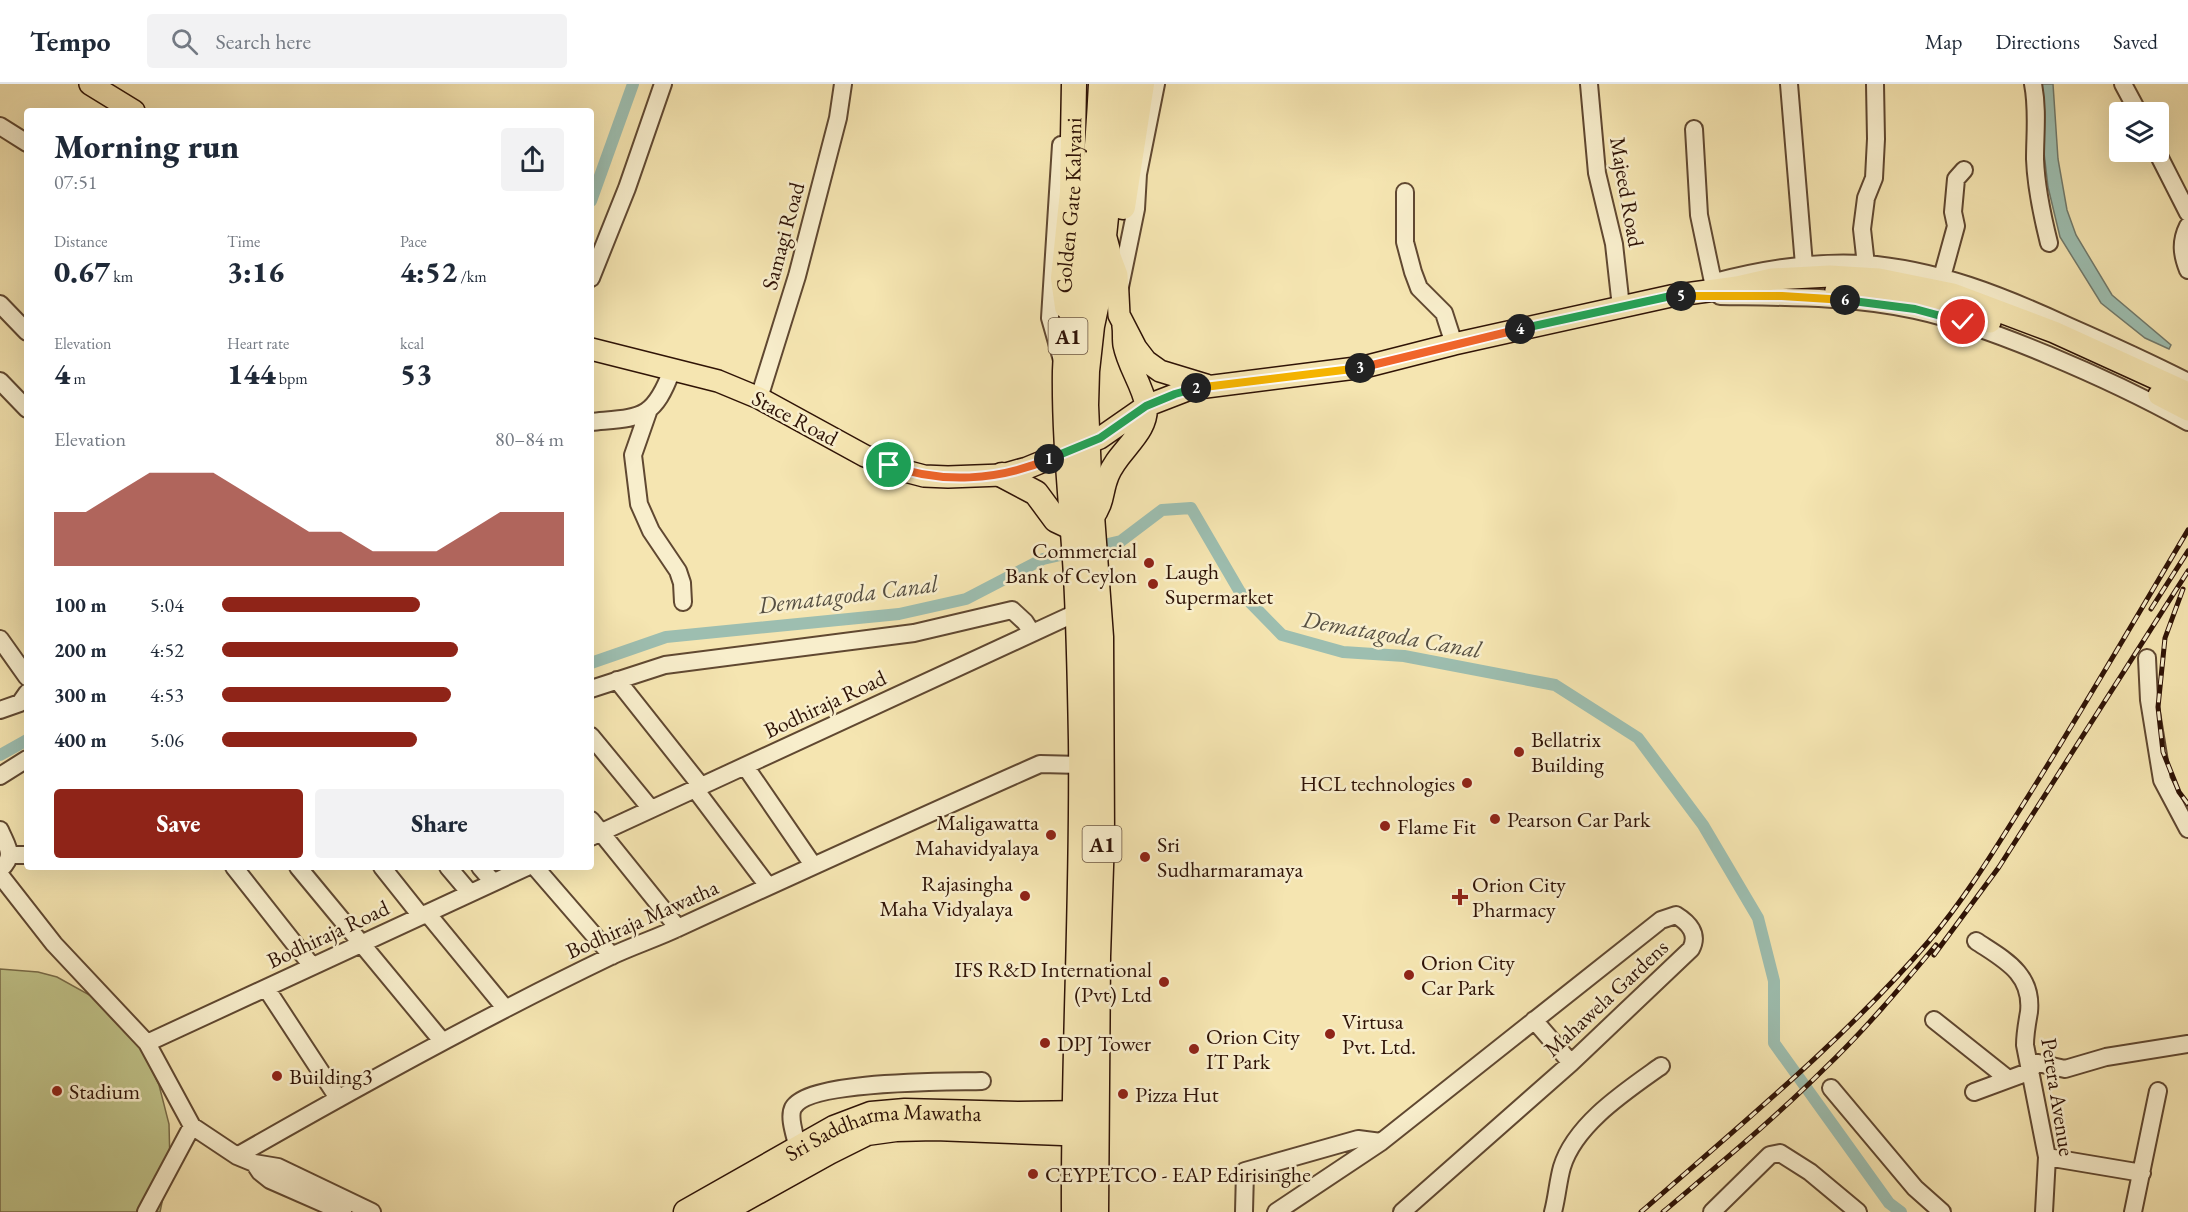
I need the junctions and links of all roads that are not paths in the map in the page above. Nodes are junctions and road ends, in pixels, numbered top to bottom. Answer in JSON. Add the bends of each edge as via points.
{"nodes":[{"id":1,"x":90,"y":84,"type":"edge"},
{"id":2,"x":663,"y":84,"type":"edge"},
{"id":3,"x":843,"y":84,"type":"edge"},
{"id":4,"x":1063,"y":84,"type":"edge"},
{"id":5,"x":1074,"y":84,"type":"edge"},
{"id":6,"x":1101,"y":84,"type":"edge"},
{"id":7,"x":1120,"y":84,"type":"edge"},
{"id":8,"x":1142,"y":84,"type":"edge"},
{"id":9,"x":1156,"y":84,"type":"edge"},
{"id":10,"x":1589,"y":84,"type":"edge"},
{"id":11,"x":1789,"y":84,"type":"edge"},
{"id":12,"x":1875,"y":84,"type":"edge"},
{"id":13,"x":2033,"y":84,"type":"edge"},
{"id":14,"x":2123,"y":84,"type":"edge"},
{"id":15,"x":2133,"y":102,"type":"edge"},
{"id":16,"x":129,"y":108,"type":"edge"},
{"id":17,"x":0,"y":126,"type":"edge"},
{"id":18,"x":1694,"y":129,"type":"dead end"},
{"id":19,"x":24,"y":141,"type":"edge"},
{"id":20,"x":2162,"y":162,"type":"edge"},
{"id":21,"x":1964,"y":170,"type":"dead end"},
{"id":22,"x":1405,"y":192,"type":"dead end"},
{"id":23,"x":2188,"y":213,"type":"edge"},
{"id":24,"x":2188,"y":226,"type":"edge"},
{"id":25,"x":2049,"y":243,"type":"dead end"},
{"id":26,"x":1108,"y":251,"type":"junction"},
{"id":27,"x":1866,"y":264,"type":"junction"},
{"id":28,"x":1804,"y":265,"type":"junction"},
{"id":29,"x":594,"y":270,"type":"edge"},
{"id":30,"x":2188,"y":270,"type":"edge"},
{"id":31,"x":1942,"y":277,"type":"junction"},
{"id":32,"x":1713,"y":282,"type":"junction"},
{"id":33,"x":1737,"y":287,"type":"junction"},
{"id":34,"x":1671,"y":296,"type":"junction"},
{"id":35,"x":1118,"y":301,"type":"junction"},
{"id":36,"x":0,"y":304,"type":"edge"},
{"id":37,"x":1621,"y":307,"type":"junction"},
{"id":38,"x":1123,"y":326,"type":"junction"},
{"id":39,"x":1070,"y":327,"type":"junction"},
{"id":40,"x":24,"y":329,"type":"edge"},
{"id":41,"x":1454,"y":344,"type":"junction"},
{"id":42,"x":594,"y":350,"type":"edge"},
{"id":43,"x":672,"y":370,"type":"junction"},
{"id":44,"x":1065,"y":372,"type":"junction"},
{"id":45,"x":0,"y":381,"type":"edge"},
{"id":46,"x":2188,"y":382,"type":"edge"},
{"id":47,"x":1210,"y":386,"type":"junction"},
{"id":48,"x":2188,"y":393,"type":"edge"},
{"id":49,"x":759,"y":398,"type":"junction"},
{"id":50,"x":24,"y":406,"type":"edge"},
{"id":51,"x":1146,"y":406,"type":"junction"},
{"id":52,"x":2188,"y":410,"type":"edge"},
{"id":53,"x":648,"y":412,"type":"junction"},
{"id":54,"x":594,"y":422,"type":"edge"},
{"id":55,"x":2188,"y":422,"type":"edge"},
{"id":56,"x":1077,"y":447,"type":"junction"},
{"id":57,"x":1002,"y":475,"type":"junction"},
{"id":58,"x":1083,"y":527,"type":"junction"},
{"id":59,"x":1086,"y":575,"type":"junction"},
{"id":60,"x":683,"y":602,"type":"dead end"},
{"id":61,"x":1078,"y":612,"type":"junction"},
{"id":62,"x":1032,"y":633,"type":"junction"},
{"id":63,"x":0,"y":639,"type":"edge"},
{"id":64,"x":2147,"y":658,"type":"dead end"},
{"id":65,"x":24,"y":673,"type":"edge"},
{"id":66,"x":616,"y":680,"type":"junction"},
{"id":67,"x":594,"y":688,"type":"edge"},
{"id":68,"x":24,"y":697,"type":"edge"},
{"id":69,"x":0,"y":710,"type":"edge"},
{"id":70,"x":594,"y":740,"type":"edge"},
{"id":71,"x":24,"y":761,"type":"edge"},
{"id":72,"x":1081,"y":765,"type":"junction"},
{"id":73,"x":745,"y":766,"type":"junction"},
{"id":74,"x":0,"y":776,"type":"edge"},
{"id":75,"x":698,"y":788,"type":"junction"},
{"id":76,"x":651,"y":809,"type":"junction"},
{"id":77,"x":2188,"y":829,"type":"edge"},
{"id":78,"x":0,"y":830,"type":"edge"},
{"id":79,"x":594,"y":830,"type":"edge"},
{"id":80,"x":19,"y":855,"type":"edge"},
{"id":81,"x":813,"y":865,"type":"junction"},
{"id":82,"x":0,"y":870,"type":"edge"},
{"id":83,"x":236,"y":870,"type":"edge"},
{"id":84,"x":300,"y":870,"type":"edge"},
{"id":85,"x":385,"y":870,"type":"edge"},
{"id":86,"x":451,"y":870,"type":"edge"},
{"id":87,"x":483,"y":870,"type":"edge"},
{"id":88,"x":520,"y":870,"type":"edge"},
{"id":89,"x":537,"y":870,"type":"edge"},
{"id":90,"x":0,"y":875,"type":"edge"},
{"id":91,"x":494,"y":882,"type":"junction"},
{"id":92,"x":768,"y":886,"type":"junction"},
{"id":93,"x":470,"y":893,"type":"junction"},
{"id":94,"x":424,"y":914,"type":"junction"},
{"id":95,"x":678,"y":928,"type":"junction"},
{"id":96,"x":1976,"y":940,"type":"dead end"},
{"id":97,"x":360,"y":944,"type":"junction"},
{"id":98,"x":612,"y":956,"type":"junction"},
{"id":99,"x":312,"y":966,"type":"junction"},
{"id":100,"x":266,"y":988,"type":"junction"},
{"id":101,"x":505,"y":1008,"type":"junction"},
{"id":102,"x":1534,"y":1020,"type":"junction"},
{"id":103,"x":1934,"y":1020,"type":"dead end"},
{"id":104,"x":442,"y":1041,"type":"junction"},
{"id":105,"x":147,"y":1042,"type":"junction"},
{"id":106,"x":2188,"y":1044,"type":"edge"},
{"id":107,"x":1570,"y":1063,"type":"junction"},
{"id":108,"x":1661,"y":1066,"type":"dead end"},
{"id":109,"x":2030,"y":1066,"type":"junction"},
{"id":110,"x":2007,"y":1078,"type":"junction"},
{"id":111,"x":982,"y":1081,"type":"dead end"},
{"id":112,"x":1831,"y":1088,"type":"dead end"},
{"id":113,"x":2158,"y":1091,"type":"dead end"},
{"id":114,"x":1974,"y":1092,"type":"dead end"},
{"id":115,"x":338,"y":1098,"type":"junction"},
{"id":116,"x":192,"y":1126,"type":"junction"},
{"id":117,"x":1087,"y":1130,"type":"junction"},
{"id":118,"x":1381,"y":1142,"type":"junction"},
{"id":119,"x":798,"y":1149,"type":"junction"},
{"id":120,"x":237,"y":1156,"type":"junction"},
{"id":121,"x":2047,"y":1157,"type":"junction"},
{"id":122,"x":1073,"y":1161,"type":"junction"},
{"id":123,"x":2142,"y":1173,"type":"junction"},
{"id":124,"x":330,"y":1199,"type":"junction"},
{"id":125,"x":146,"y":1212,"type":"edge"},
{"id":126,"x":343,"y":1212,"type":"edge"},
{"id":127,"x":372,"y":1212,"type":"edge"},
{"id":128,"x":686,"y":1212,"type":"edge"},
{"id":129,"x":721,"y":1212,"type":"edge"},
{"id":130,"x":1068,"y":1212,"type":"edge"},
{"id":131,"x":1074,"y":1212,"type":"edge"},
{"id":132,"x":1096,"y":1212,"type":"edge"},
{"id":133,"x":1101,"y":1212,"type":"edge"},
{"id":134,"x":1244,"y":1212,"type":"edge"},
{"id":135,"x":1276,"y":1212,"type":"edge"},
{"id":136,"x":1402,"y":1212,"type":"edge"},
{"id":137,"x":1553,"y":1212,"type":"edge"},
{"id":138,"x":1712,"y":1212,"type":"edge"},
{"id":139,"x":1858,"y":1212,"type":"edge"},
{"id":140,"x":1942,"y":1212,"type":"edge"},
{"id":141,"x":2044,"y":1212,"type":"edge"},
{"id":142,"x":2133,"y":1212,"type":"edge"}],
"edges":[{"from":1,"to":16,"type":"main road"},
{"from":2,"to":29,"type":"street"},
{"from":3,"to":49,"type":"street","name":"Samagi Road","via":[[838,118],[797,276]]},
{"from":4,"to":44,"type":"street","via":[[1050,318]]},
{"from":5,"to":39,"type":"highway","name":"Golden Gate Kalyani","via":[[1072,192],[1063,278]]},
{"from":6,"to":39,"type":"highway","number":"A1","via":[[1089,223]]},
{"from":7,"to":26,"type":"highway","number":"A1","via":[[1104,236]]},
{"from":8,"to":26,"type":"highway","name":"Golden Gate Kalyani","via":[[1120,221]]},
{"from":9,"to":35,"type":"street"},
{"from":10,"to":37,"type":"street","name":"Majeed Road","via":[[1597,173],[1614,244]]},
{"from":11,"to":28,"type":"street"},
{"from":12,"to":27,"type":"street","via":[[1874,178],[1866,198],[1862,229]]},
{"from":13,"to":25,"type":"street","via":[[2039,203]]},
{"from":14,"to":15,"type":"street"},
{"from":17,"to":19,"type":"street"},
{"from":18,"to":32,"type":"street","via":[[1699,215]]},
{"from":20,"to":23,"type":"street"},
{"from":21,"to":31,"type":"street","via":[[1956,179],[1956,226]]},
{"from":22,"to":41,"type":"street","via":[[1406,243],[1413,272],[1419,288],[1444,313]]},
{"from":24,"to":30,"type":"street","via":[[2182,238],[2182,257]]},
{"from":26,"to":35,"type":"main road","via":[[1116,267]]},
{"from":26,"to":56,"type":"highway","number":"A1","via":[[1089,348]]},
{"from":27,"to":28,"type":"street"},
{"from":27,"to":31,"type":"street"},
{"from":28,"to":32,"type":"street"},
{"from":31,"to":46,"type":"street","via":[[2050,318]]},
{"from":32,"to":34,"type":"street"},
{"from":33,"to":34,"type":"main road","name":"Stace Road"},
{"from":33,"to":48,"type":"main road","via":[[1772,279],[1830,276],[1880,279],[1953,294],[2054,332]]},
{"from":33,"to":52,"type":"main road","via":[[1911,297],[2037,340]]},
{"from":34,"to":37,"type":"main road","name":"Stace Road"},
{"from":34,"to":55,"type":"street","via":[[1825,298],[1915,309],[2010,339],[2133,393]]},
{"from":35,"to":38,"type":"main road"},
{"from":36,"to":40,"type":"street"},
{"from":37,"to":41,"type":"main road","name":"Stace Road"},
{"from":38,"to":47,"type":"main road","via":[[1152,366]]},
{"from":38,"to":51,"type":"main road","via":[[1124,346]]},
{"from":39,"to":44,"type":"highway","number":"A1"},
{"from":41,"to":47,"type":"main road","name":"Stace Road","via":[[1364,368]]},
{"from":42,"to":43,"type":"main road","name":"Stace Road"},
{"from":43,"to":49,"type":"main road","name":"Stace Road","via":[[718,381]]},
{"from":43,"to":53,"type":"street"},
{"from":44,"to":56,"type":"highway","number":"A1"},
{"from":45,"to":50,"type":"street"},
{"from":47,"to":51,"type":"main road","name":"Stace Road","via":[[1190,389]]},
{"from":49,"to":57,"type":"main road","name":"Stace Road","via":[[865,456],[904,471],[948,477]]},
{"from":51,"to":56,"type":"main road","name":"Stace Road","via":[[1100,438]]},
{"from":51,"to":58,"type":"main road","via":[[1143,428],[1114,463],[1107,476],[1103,500]]},
{"from":53,"to":54,"type":"street"},
{"from":53,"to":60,"type":"street","via":[[633,455],[639,504],[651,531],[678,571]]},
{"from":56,"to":57,"type":"main road","name":"Stace Road"},
{"from":56,"to":58,"type":"highway","number":"A1"},
{"from":57,"to":58,"type":"highway","via":[[1036,493],[1056,520]]},
{"from":58,"to":59,"type":"highway","number":"A1"},
{"from":59,"to":61,"type":"highway","number":"A1"},
{"from":59,"to":117,"type":"highway","number":"A1","via":[[1101,637],[1102,845]]},
{"from":61,"to":62,"type":"street","name":"Bodhiraja Road"},
{"from":61,"to":72,"type":"highway","number":"A1"},
{"from":62,"to":66,"type":"street","via":[[1012,610],[914,633],[666,666]]},
{"from":62,"to":73,"type":"street","name":"Bodhiraja Road"},
{"from":63,"to":65,"type":"street"},
{"from":64,"to":77,"type":"street","via":[[2149,700],[2162,780]]},
{"from":66,"to":67,"type":"street"},
{"from":66,"to":75,"type":"street"},
{"from":68,"to":69,"type":"street","via":[[20,703]]},
{"from":70,"to":76,"type":"street"},
{"from":71,"to":74,"type":"street"},
{"from":72,"to":81,"type":"street","name":"Bodhiraja Mawatha","via":[[1040,764]]},
{"from":72,"to":117,"type":"highway","number":"A1","via":[[1079,948]]},
{"from":73,"to":75,"type":"street","name":"Bodhiraja Road"},
{"from":73,"to":81,"type":"street"},
{"from":75,"to":76,"type":"street","name":"Bodhiraja Road"},
{"from":75,"to":92,"type":"street"},
{"from":76,"to":79,"type":"street","name":"Bodhiraja Road"},
{"from":78,"to":80,"type":"street"},
{"from":79,"to":95,"type":"street"},
{"from":80,"to":82,"type":"street"},
{"from":81,"to":92,"type":"street","name":"Bodhiraja Mawatha"},
{"from":83,"to":99,"type":"street"},
{"from":84,"to":97,"type":"street"},
{"from":85,"to":94,"type":"street"},
{"from":86,"to":93,"type":"street"},
{"from":87,"to":91,"type":"street"},
{"from":88,"to":91,"type":"street","name":"Bodhiraja Road"},
{"from":89,"to":98,"type":"street"},
{"from":90,"to":105,"type":"street","via":[[54,944]]},
{"from":91,"to":93,"type":"street","name":"Bodhiraja Road"},
{"from":92,"to":95,"type":"street","name":"Bodhiraja Mawatha"},
{"from":93,"to":94,"type":"street","name":"Bodhiraja Road"},
{"from":94,"to":97,"type":"street","name":"Bodhiraja Road"},
{"from":94,"to":101,"type":"street"},
{"from":95,"to":98,"type":"street","name":"Bodhiraja Mawatha"},
{"from":96,"to":109,"type":"street","name":"Perera Avenue","via":[[2010,964],[2027,988],[2025,1045]]},
{"from":97,"to":99,"type":"street","name":"Bodhiraja Road"},
{"from":97,"to":104,"type":"street"},
{"from":98,"to":101,"type":"street","name":"Bodhiraja Mawatha"},
{"from":99,"to":100,"type":"street","name":"Bodhiraja Road"},
{"from":100,"to":105,"type":"street","name":"Bodhiraja Road"},
{"from":100,"to":115,"type":"street"},
{"from":101,"to":104,"type":"street","name":"Bodhiraja Mawatha"},
{"from":102,"to":107,"type":"street"},
{"from":102,"to":107,"type":"street","name":"Mahawela Gardens","via":[[1661,920],[1676,915],[1686,921],[1695,942],[1690,950]]},
{"from":102,"to":118,"type":"street","name":"Mahawela Gardens"},
{"from":103,"to":110,"type":"street"},
{"from":104,"to":115,"type":"street","name":"Bodhiraja Mawatha"},
{"from":105,"to":116,"type":"street"},
{"from":106,"to":109,"type":"street","via":[[2106,1057],[2065,1069]]},
{"from":107,"to":136,"type":"street","name":"Mahawela Gardens"},
{"from":108,"to":137,"type":"street","via":[[1607,1104],[1569,1149]]},
{"from":109,"to":110,"type":"street"},
{"from":109,"to":121,"type":"street","name":"Perera Avenue"},
{"from":110,"to":114,"type":"street"},
{"from":111,"to":119,"type":"street","via":[[866,1085],[807,1096],[798,1102],[791,1115]]},
{"from":112,"to":140,"type":"street","via":[[1915,1188]]},
{"from":113,"to":123,"type":"street"},
{"from":115,"to":120,"type":"street","name":"Bodhiraja Mawatha"},
{"from":116,"to":120,"type":"street"},
{"from":116,"to":125,"type":"street"},
{"from":117,"to":119,"type":"highway","name":"Sri Saddharma Mawatha","via":[[1018,1114],[879,1112],[854,1119]]},
{"from":117,"to":122,"type":"highway"},
{"from":117,"to":129,"type":"highway","name":"Sri Saddharma Mawatha","via":[[935,1128],[867,1133]]},
{"from":117,"to":132,"type":"highway"},
{"from":117,"to":133,"type":"main road"},
{"from":118,"to":134,"type":"street","via":[[1358,1139],[1245,1171]]},
{"from":118,"to":135,"type":"street","name":"Mahawela Gardens"},
{"from":119,"to":128,"type":"highway","name":"Sri Saddharma Mawatha"},
{"from":120,"to":124,"type":"street","via":[[278,1167]]},
{"from":121,"to":123,"type":"street"},
{"from":121,"to":141,"type":"street","name":"Perera Avenue"},
{"from":122,"to":130,"type":"main road"},
{"from":122,"to":131,"type":"highway"},
{"from":123,"to":142,"type":"street"},
{"from":124,"to":126,"type":"street"},
{"from":124,"to":127,"type":"street"},
{"from":138,"to":139,"type":"street","via":[[1770,1155],[1780,1153]]}]}
